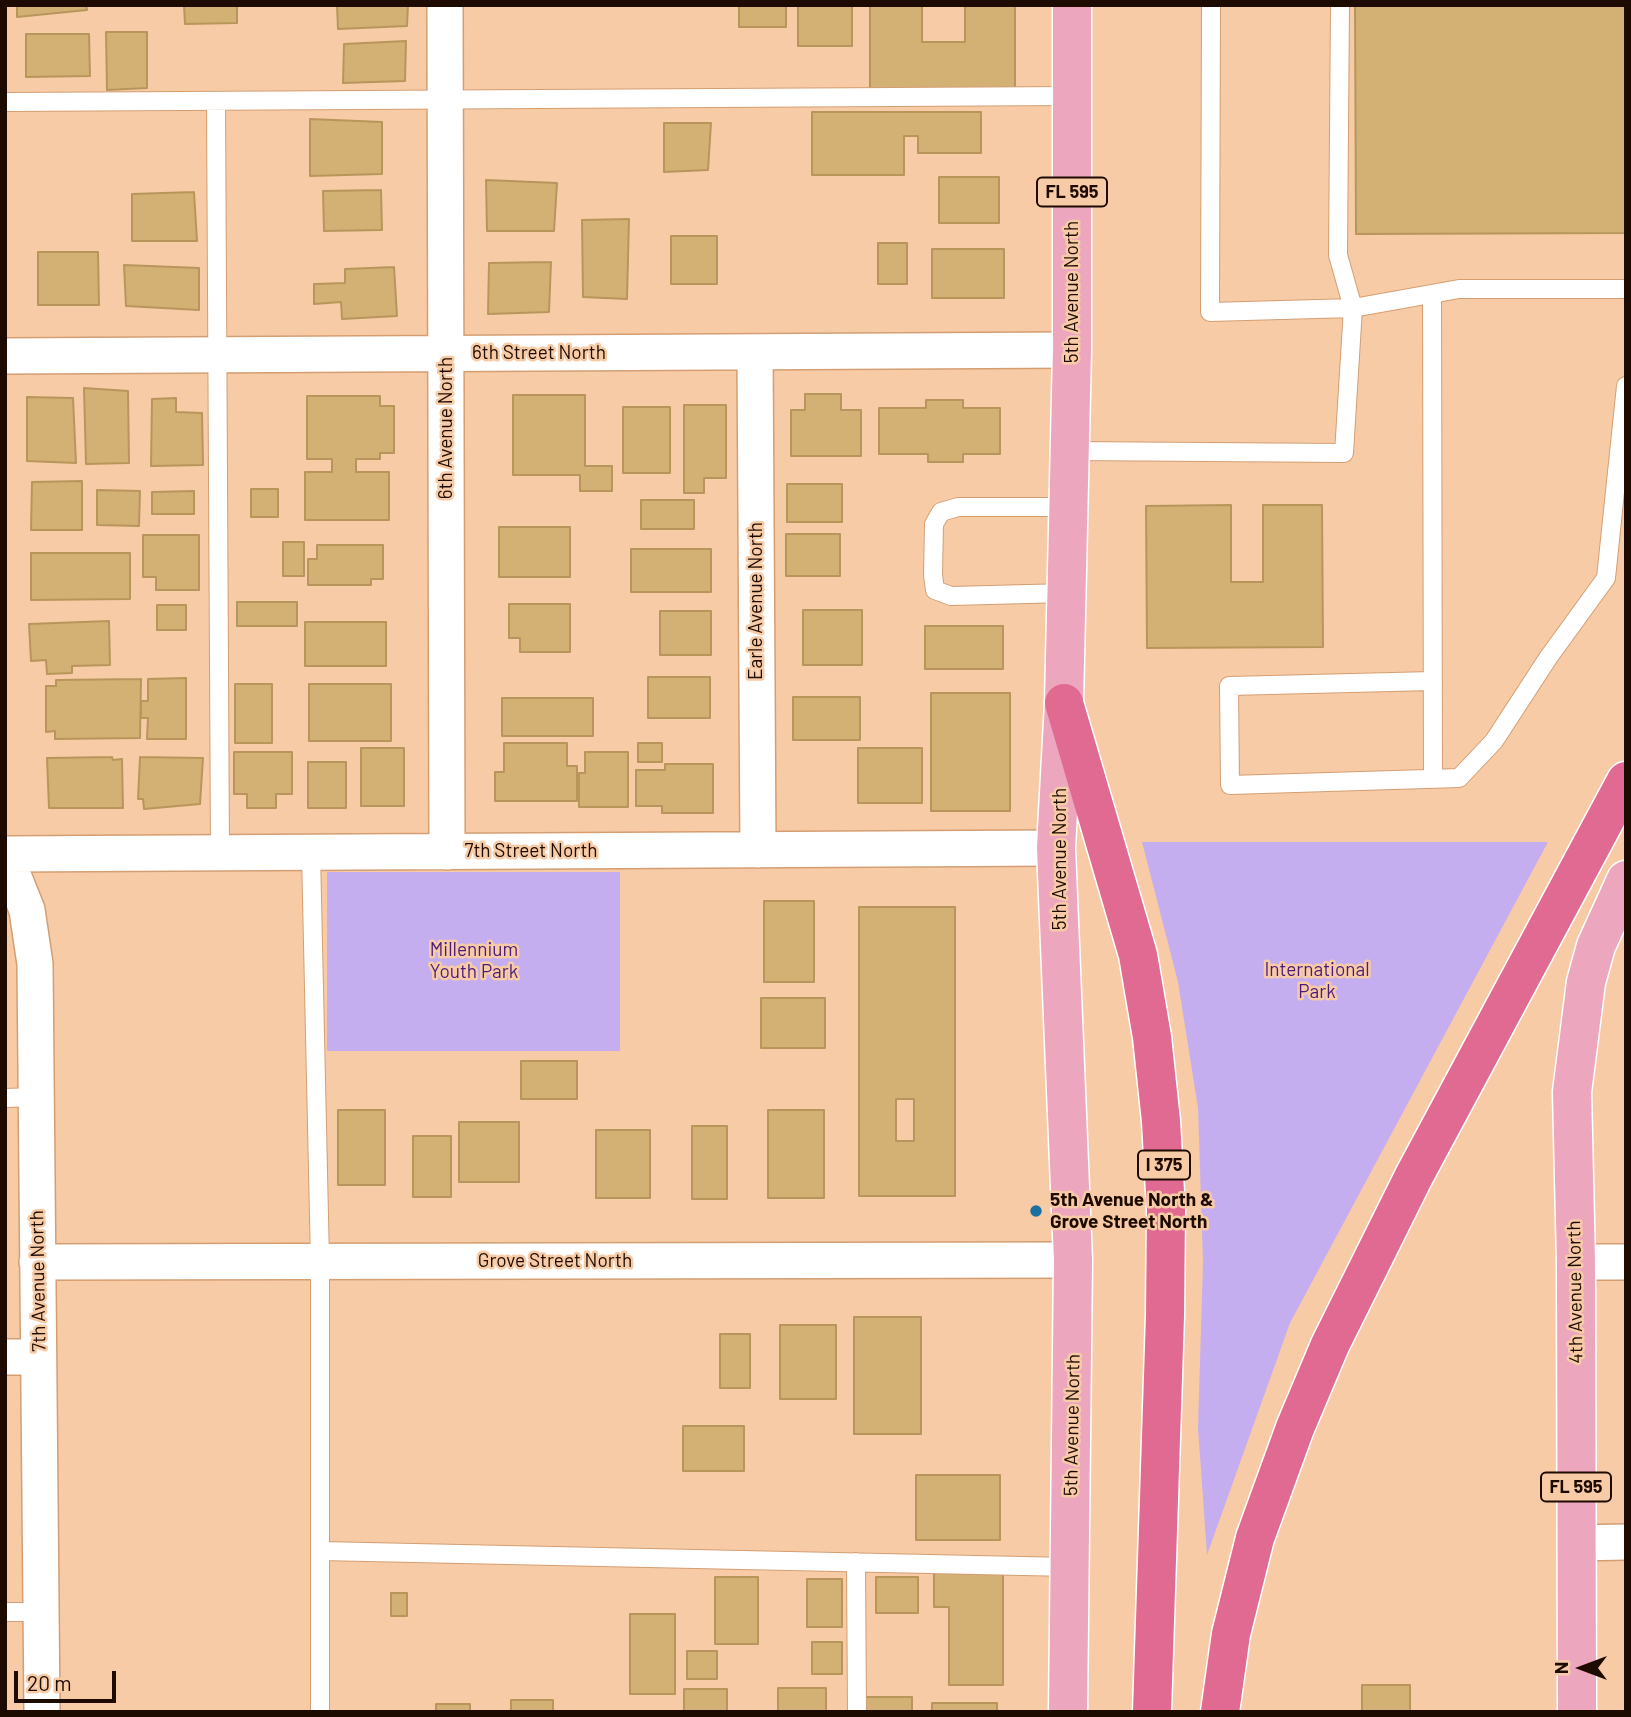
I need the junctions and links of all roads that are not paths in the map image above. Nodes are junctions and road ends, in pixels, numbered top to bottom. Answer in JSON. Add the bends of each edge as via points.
{"nodes":[{"id":1,"x":445,"y":5,"type":"edge"},
{"id":2,"x":1072,"y":5,"type":"edge"},
{"id":3,"x":1211,"y":5,"type":"edge"},
{"id":4,"x":1340,"y":5,"type":"edge"},
{"id":5,"x":1072,"y":96,"type":"junction"},
{"id":6,"x":445,"y":99,"type":"junction"},
{"id":7,"x":216,"y":101,"type":"junction"},
{"id":8,"x":5,"y":102,"type":"edge"},
{"id":9,"x":1626,"y":289,"type":"edge"},
{"id":10,"x":1432,"y":294,"type":"junction"},
{"id":11,"x":1353,"y":308,"type":"junction"},
{"id":12,"x":1072,"y":350,"type":"junction"},
{"id":13,"x":755,"y":352,"type":"junction"},
{"id":14,"x":446,"y":354,"type":"junction"},
{"id":15,"x":218,"y":355,"type":"junction"},
{"id":16,"x":5,"y":356,"type":"edge"},
{"id":17,"x":1626,"y":386,"type":"edge"},
{"id":18,"x":1070,"y":451,"type":"junction"},
{"id":19,"x":1069,"y":507,"type":"junction"},
{"id":20,"x":1067,"y":593,"type":"junction"},
{"id":21,"x":1433,"y":681,"type":"junction"},
{"id":22,"x":1064,"y":703,"type":"junction"},
{"id":23,"x":1433,"y":779,"type":"junction"},
{"id":24,"x":1626,"y":780,"type":"edge"},
{"id":25,"x":1056,"y":848,"type":"junction"},
{"id":26,"x":758,"y":850,"type":"junction"},
{"id":27,"x":447,"y":852,"type":"junction"},
{"id":28,"x":220,"y":853,"type":"junction"},
{"id":29,"x":312,"y":853,"type":"junction"},
{"id":30,"x":5,"y":855,"type":"edge"},
{"id":31,"x":1626,"y":880,"type":"edge"},
{"id":32,"x":21,"y":1098,"type":"edge"},
{"id":33,"x":1073,"y":1259,"type":"junction"},
{"id":34,"x":37,"y":1262,"type":"junction"},
{"id":35,"x":320,"y":1262,"type":"junction"},
{"id":36,"x":1576,"y":1262,"type":"junction"},
{"id":37,"x":1626,"y":1262,"type":"edge"},
{"id":38,"x":22,"y":1357,"type":"edge"},
{"id":39,"x":1626,"y":1542,"type":"edge"},
{"id":40,"x":1576,"y":1543,"type":"junction"},
{"id":41,"x":320,"y":1551,"type":"junction"},
{"id":42,"x":856,"y":1562,"type":"junction"},
{"id":43,"x":1070,"y":1567,"type":"junction"},
{"id":44,"x":5,"y":1612,"type":"edge"},
{"id":45,"x":41,"y":1612,"type":"junction"},
{"id":46,"x":42,"y":1712,"type":"edge"},
{"id":47,"x":320,"y":1712,"type":"edge"},
{"id":48,"x":857,"y":1712,"type":"edge"},
{"id":49,"x":1068,"y":1712,"type":"edge"},
{"id":50,"x":1152,"y":1712,"type":"edge"},
{"id":51,"x":1220,"y":1712,"type":"edge"},
{"id":52,"x":1577,"y":1712,"type":"edge"}],
"edges":[{"from":1,"to":6,"type":"street","name":"6th Avenue North"},
{"from":2,"to":5,"type":"main road","name":"5th Avenue North","number":"FL 595"},
{"from":3,"to":11,"type":"lane","via":[[1210,312]]},
{"from":4,"to":11,"type":"lane","via":[[1338,255]]},
{"from":5,"to":6,"type":"lane"},
{"from":5,"to":12,"type":"main road","name":"5th Avenue North","number":"FL 595"},
{"from":6,"to":7,"type":"lane"},
{"from":6,"to":14,"type":"street","name":"6th Avenue North"},
{"from":7,"to":8,"type":"lane"},
{"from":7,"to":15,"type":"lane"},
{"from":9,"to":10,"type":"lane","via":[[1459,289]]},
{"from":10,"to":11,"type":"lane"},
{"from":10,"to":21,"type":"lane"},
{"from":11,"to":18,"type":"lane","via":[[1344,453]]},
{"from":12,"to":13,"type":"street","name":"6th Street North"},
{"from":12,"to":18,"type":"main road","name":"5th Avenue North","number":"FL 595"},
{"from":13,"to":14,"type":"street","name":"6th Street North"},
{"from":13,"to":26,"type":"street","name":"Earle Avenue North"},
{"from":14,"to":15,"type":"street","name":"6th Street North"},
{"from":14,"to":27,"type":"street","name":"6th Avenue North"},
{"from":15,"to":16,"type":"street","name":"6th Street North"},
{"from":15,"to":28,"type":"lane"},
{"from":17,"to":23,"type":"lane","via":[[1606,578],[1494,741],[1459,778]]},
{"from":18,"to":19,"type":"main road","name":"5th Avenue North","number":"FL 595"},
{"from":19,"to":20,"type":"main road","name":"5th Avenue North","number":"FL 595"},
{"from":19,"to":20,"type":"lane","via":[[958,507],[941,512],[934,524],[935,590],[951,596]]},
{"from":20,"to":22,"type":"main road","name":"5th Avenue North","number":"FL 595"},
{"from":21,"to":23,"type":"lane"},
{"from":21,"to":23,"type":"lane","via":[[1229,686],[1230,785]]},
{"from":22,"to":25,"type":"main road","name":"5th Avenue North","number":"FL 595"},
{"from":22,"to":50,"type":"highway","number":"I 375","via":[[1138,955],[1161,1121],[1165,1316]]},
{"from":24,"to":51,"type":"highway","via":[[1414,1176],[1330,1345],[1255,1538],[1231,1633]]},
{"from":25,"to":26,"type":"street","name":"7th Street North"},
{"from":25,"to":33,"type":"main road","name":"5th Avenue North","number":"FL 595"},
{"from":26,"to":27,"type":"street","name":"7th Street North"},
{"from":27,"to":29,"type":"street","name":"7th Street North"},
{"from":28,"to":29,"type":"street","name":"7th Street North"},
{"from":28,"to":30,"type":"street","name":"7th Street North"},
{"from":29,"to":35,"type":"lane"},
{"from":30,"to":32,"type":"street","name":"7th Avenue North","via":[[27,911],[35,964]]},
{"from":31,"to":36,"type":"main road","name":"4th Avenue North","number":"FL 595","via":[[1596,946],[1579,1029],[1572,1092]]},
{"from":32,"to":34,"type":"street","name":"7th Avenue North"},
{"from":33,"to":35,"type":"street","name":"Grove Street North"},
{"from":33,"to":43,"type":"main road","name":"5th Avenue North","number":"FL 595"},
{"from":34,"to":35,"type":"street","name":"Grove Street North"},
{"from":34,"to":38,"type":"street","name":"7th Avenue North"},
{"from":35,"to":41,"type":"lane"},
{"from":36,"to":37,"type":"street"},
{"from":36,"to":40,"type":"main road","name":"4th Avenue North","number":"FL 595"},
{"from":38,"to":45,"type":"street","name":"7th Avenue North"},
{"from":39,"to":40,"type":"street"},
{"from":40,"to":52,"type":"main road","name":"4th Avenue North","number":"FL 595"},
{"from":41,"to":42,"type":"lane"},
{"from":41,"to":47,"type":"lane"},
{"from":42,"to":43,"type":"lane"},
{"from":42,"to":48,"type":"lane"},
{"from":43,"to":49,"type":"main road","name":"5th Avenue North","number":"FL 595"},
{"from":44,"to":45,"type":"lane"},
{"from":45,"to":46,"type":"street","name":"7th Avenue North"}]}
